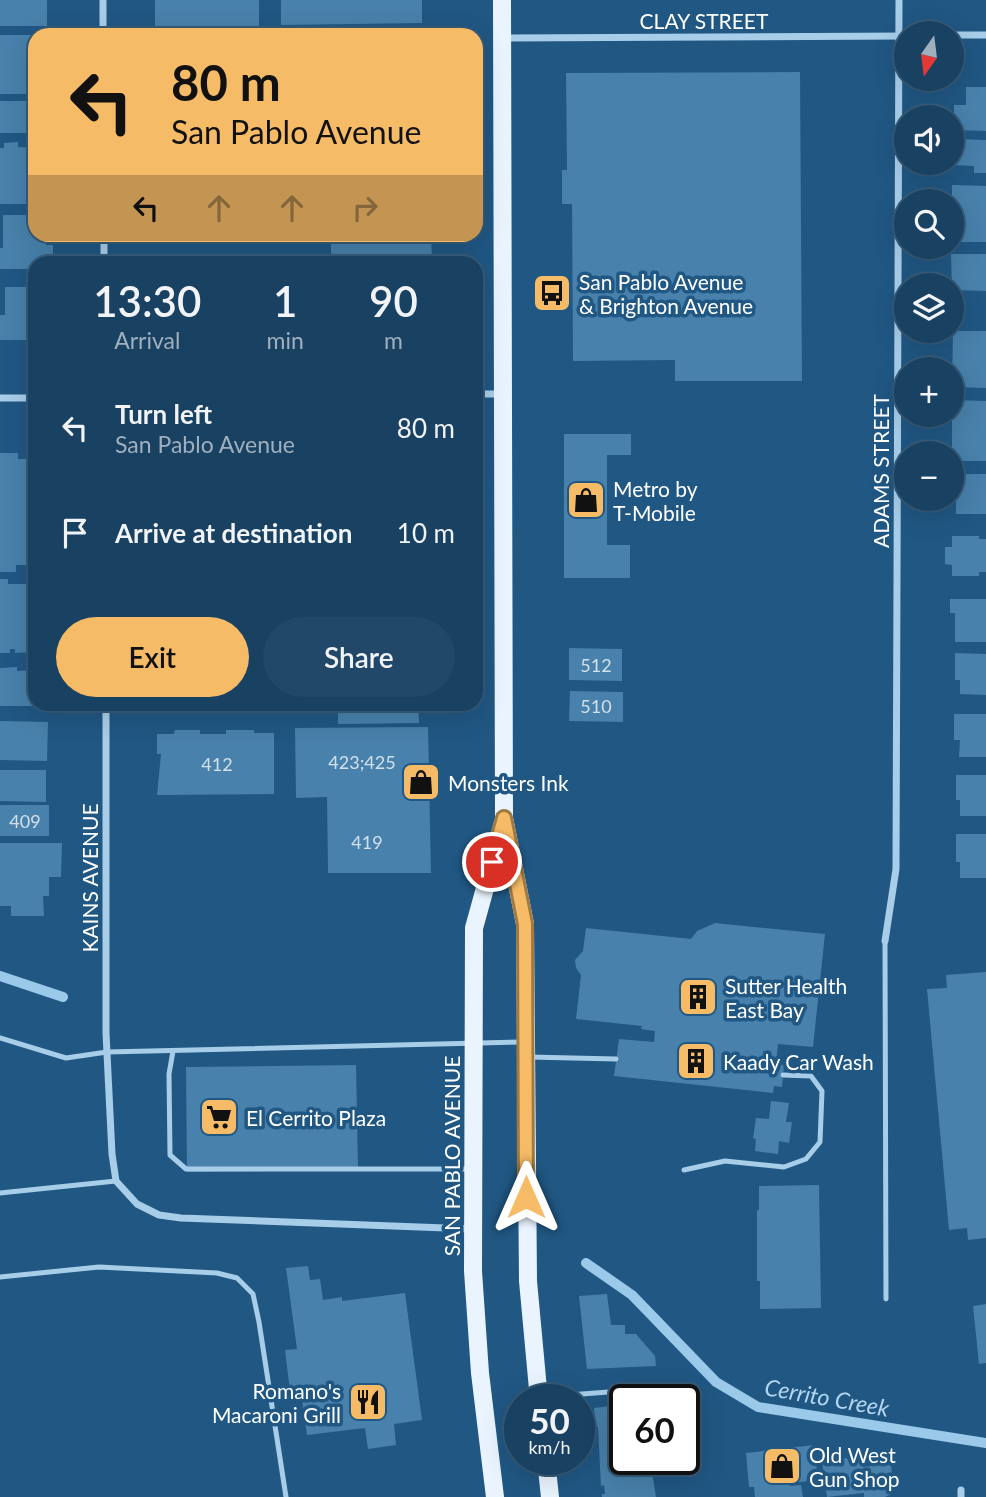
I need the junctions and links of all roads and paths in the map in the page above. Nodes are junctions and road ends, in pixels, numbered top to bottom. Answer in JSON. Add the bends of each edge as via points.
{"nodes":[{"id":1,"x":103,"y":0,"type":"edge"},
{"id":2,"x":502,"y":0,"type":"edge"},
{"id":3,"x":899,"y":0,"type":"edge"},
{"id":4,"x":901,"y":21,"type":"edge"},
{"id":5,"x":103,"y":28,"type":"edge"},
{"id":6,"x":964,"y":35,"type":"edge"},
{"id":7,"x":986,"y":35,"type":"edge"},
{"id":8,"x":894,"y":36,"type":"edge"},
{"id":9,"x":502,"y":38,"type":"junction"},
{"id":10,"x":903,"y":91,"type":"edge"},
{"id":11,"x":483,"y":394,"type":"edge"},
{"id":12,"x":502,"y":394,"type":"junction"},
{"id":13,"x":0,"y":398,"type":"edge"},
{"id":14,"x":28,"y":398,"type":"edge"},
{"id":15,"x":106,"y":711,"type":"edge"},
{"id":16,"x":504,"y":818,"type":"junction"},
{"id":17,"x":885,"y":941,"type":"joint"},
{"id":18,"x":0,"y":1038,"type":"edge"},
{"id":19,"x":473,"y":1043,"type":"junction"},
{"id":20,"x":526,"y":1050,"type":"junction"},
{"id":21,"x":173,"y":1051,"type":"junction"},
{"id":22,"x":107,"y":1052,"type":"junction"},
{"id":23,"x":617,"y":1059,"type":"dead end"},
{"id":24,"x":783,"y":1075,"type":"dead end"},
{"id":25,"x":473,"y":1168,"type":"junction"},
{"id":26,"x":684,"y":1170,"type":"dead end"},
{"id":27,"x":116,"y":1181,"type":"junction"},
{"id":28,"x":0,"y":1193,"type":"edge"},
{"id":29,"x":473,"y":1229,"type":"junction"},
{"id":30,"x":0,"y":1277,"type":"edge"},
{"id":31,"x":886,"y":1299,"type":"dead end"},
{"id":32,"x":538,"y":1384,"type":"edge"},
{"id":33,"x":548,"y":1475,"type":"edge"},
{"id":34,"x":286,"y":1497,"type":"edge"},
{"id":35,"x":495,"y":1497,"type":"edge"},
{"id":36,"x":550,"y":1497,"type":"edge"}],
"edges":[{"from":1,"to":5,"type":"street"},
{"from":2,"to":9,"type":"main road","name":"SAN PABLO AVENUE"},
{"from":3,"to":4,"type":"street","name":"ADAMS STREET"},
{"from":6,"to":7,"type":"street"},
{"from":8,"to":9,"type":"street","name":"CLAY STREET"},
{"from":9,"to":12,"type":"main road","name":"SAN PABLO AVENUE"},
{"from":10,"to":17,"type":"street","name":"ADAMS STREET","via":[[896,869]]},
{"from":11,"to":12,"type":"street"},
{"from":12,"to":16,"type":"main road","name":"SAN PABLO AVENUE"},
{"from":13,"to":14,"type":"street"},
{"from":15,"to":22,"type":"street","name":"KAINS AVENUE"},
{"from":16,"to":19,"type":"main road","name":"SAN PABLO AVENUE","via":[[474,928]]},
{"from":16,"to":20,"type":"main road","name":"SAN PABLO AVENUE","via":[[525,924]]},
{"from":17,"to":31,"type":"lane"},
{"from":18,"to":22,"type":"lane","via":[[66,1058]]},
{"from":19,"to":20,"type":"lane"},
{"from":19,"to":21,"type":"lane"},
{"from":19,"to":25,"type":"main road","name":"SAN PABLO AVENUE"},
{"from":20,"to":23,"type":"lane"},
{"from":20,"to":32,"type":"main road","name":"SAN PABLO AVENUE","via":[[528,1281]]},
{"from":21,"to":22,"type":"lane"},
{"from":21,"to":25,"type":"lane","via":[[170,1155],[186,1169]]},
{"from":22,"to":27,"type":"street","name":"KAINS AVENUE"},
{"from":24,"to":26,"type":"lane","via":[[811,1076],[822,1091],[820,1142],[806,1158],[784,1167],[724,1161]]},
{"from":25,"to":29,"type":"main road","name":"SAN PABLO AVENUE"},
{"from":27,"to":28,"type":"lane"},
{"from":27,"to":29,"type":"street","via":[[137,1204],[159,1215],[181,1218]]},
{"from":29,"to":35,"type":"main road","name":"SAN PABLO AVENUE","via":[[480,1373]]},
{"from":30,"to":34,"type":"lane","via":[[99,1267],[237,1278],[253,1294]]},
{"from":33,"to":36,"type":"main road"}]}
